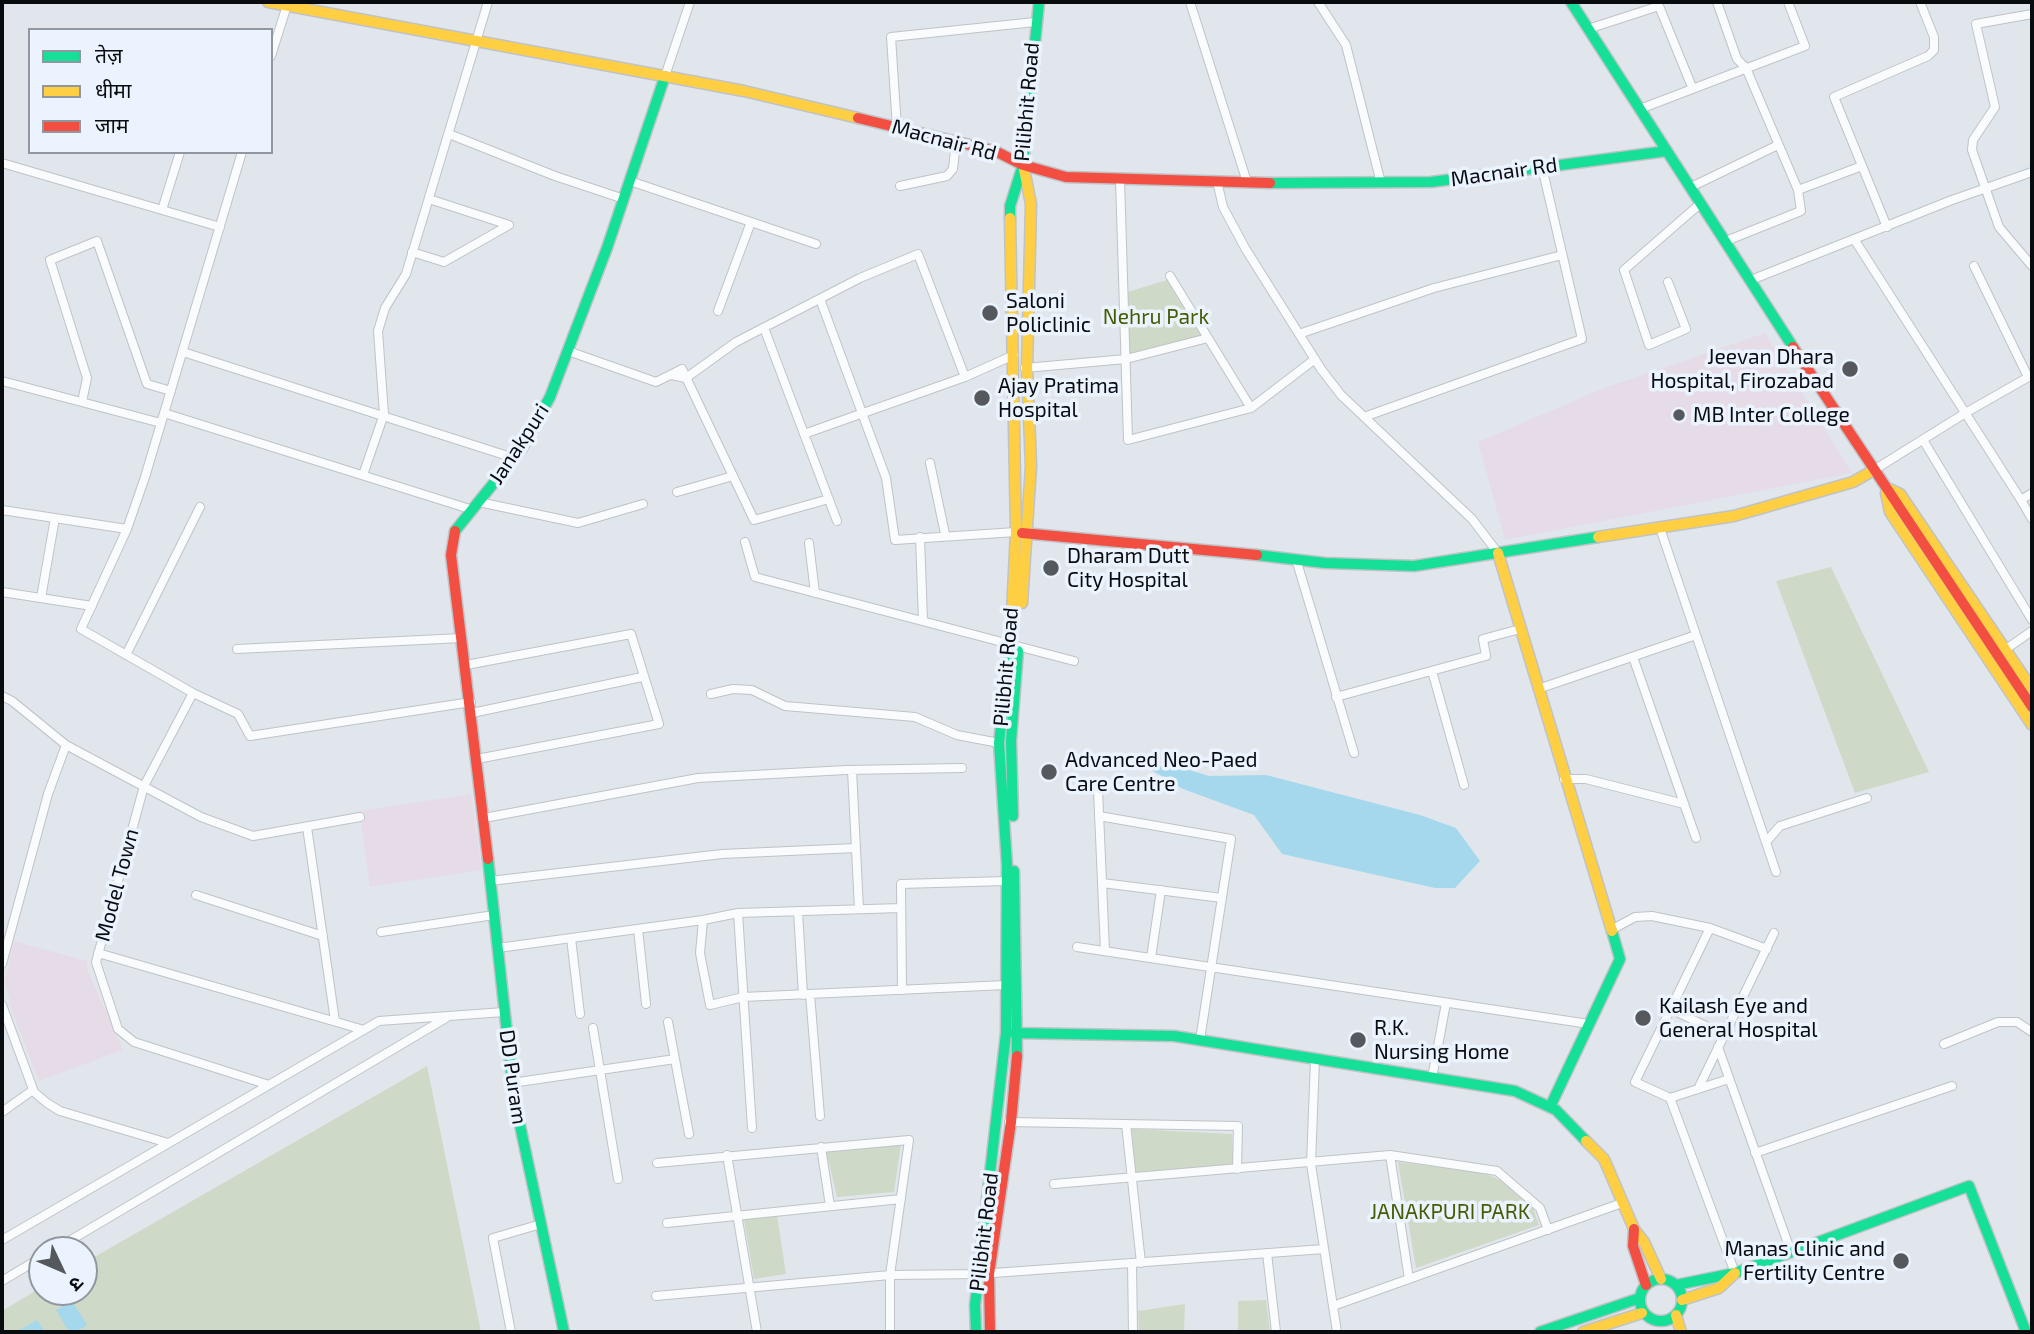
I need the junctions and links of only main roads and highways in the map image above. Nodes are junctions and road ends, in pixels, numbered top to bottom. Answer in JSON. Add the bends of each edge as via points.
{"nodes":[{"id":1,"x":268,"y":2,"type":"edge"},
{"id":2,"x":1039,"y":2,"type":"edge"},
{"id":3,"x":1571,"y":2,"type":"edge"},
{"id":4,"x":287,"y":3,"type":"edge"},
{"id":5,"x":666,"y":76,"type":"junction"},
{"id":6,"x":1667,"y":151,"type":"junction"},
{"id":7,"x":1023,"y":164,"type":"junction"},
{"id":8,"x":1874,"y":471,"type":"junction"},
{"id":9,"x":1884,"y":487,"type":"junction"},
{"id":10,"x":1022,"y":533,"type":"junction"},
{"id":11,"x":1498,"y":554,"type":"junction"},
{"id":12,"x":1015,"y":644,"type":"junction"},
{"id":13,"x":2032,"y":689,"type":"edge"},
{"id":14,"x":2032,"y":707,"type":"edge"},
{"id":15,"x":2032,"y":725,"type":"edge"},
{"id":16,"x":484,"y":818,"type":"joint"},
{"id":17,"x":1006,"y":1033,"type":"junction"},
{"id":18,"x":1019,"y":1034,"type":"junction"},
{"id":19,"x":1550,"y":1107,"type":"junction"},
{"id":20,"x":1634,"y":1229,"type":"junction"},
{"id":21,"x":1735,"y":1273,"type":"junction"},
{"id":22,"x":984,"y":1274,"type":"junction"},
{"id":23,"x":1661,"y":1279,"type":"junction"},
{"id":24,"x":1646,"y":1285,"type":"junction"},
{"id":25,"x":1676,"y":1285,"type":"junction"},
{"id":26,"x":1640,"y":1298,"type":"junction"},
{"id":27,"x":1682,"y":1300,"type":"junction"},
{"id":28,"x":1642,"y":1313,"type":"junction"},
{"id":29,"x":1676,"y":1315,"type":"junction"},
{"id":30,"x":1663,"y":1327,"type":"edge"},
{"id":31,"x":562,"y":1332,"type":"edge"},
{"id":32,"x":976,"y":1332,"type":"edge"},
{"id":33,"x":990,"y":1332,"type":"edge"},
{"id":34,"x":1540,"y":1332,"type":"edge"},
{"id":35,"x":1583,"y":1332,"type":"edge"},
{"id":36,"x":1681,"y":1332,"type":"edge"},
{"id":37,"x":2026,"y":1332,"type":"edge"}],
"edges":[{"from":1,"to":4,"type":"main road","name":"Macnair Rd"},
{"from":2,"to":7,"type":"main road","name":"Pilibhit Road"},
{"from":3,"to":6,"type":"main road"},
{"from":4,"to":5,"type":"main road","name":"Macnair Rd"},
{"from":5,"to":7,"type":"main road","name":"Macnair Rd","via":[[995,151]]},
{"from":5,"to":16,"type":"main road","name":"Janakpuri","via":[[550,397],[514,458],[454,532],[451,555]]},
{"from":6,"to":7,"type":"main road","name":"Macnair Rd","via":[[1431,181],[1381,183],[1121,180],[1066,177]]},
{"from":6,"to":8,"type":"main road"},
{"from":7,"to":10,"type":"main road","via":[[1031,204],[1027,368],[1031,466]]},
{"from":7,"to":10,"type":"main road","name":"Pilibhit Road","via":[[1010,206]]},
{"from":8,"to":9,"type":"main road"},
{"from":8,"to":11,"type":"main road","via":[[1853,482],[1734,516]]},
{"from":9,"to":13,"type":"main road","via":[[1900,494]]},
{"from":9,"to":14,"type":"main road"},
{"from":9,"to":15,"type":"main road","via":[[1890,512]]},
{"from":10,"to":11,"type":"main road","via":[[1414,566]]},
{"from":10,"to":12,"type":"main road","name":"Pilibhit Road"},
{"from":11,"to":19,"type":"main road","via":[[1620,959]]},
{"from":12,"to":17,"type":"main road","name":"Pilibhit Road","via":[[999,743],[1006,881]]},
{"from":12,"to":18,"type":"main road","via":[[1011,741]]},
{"from":16,"to":31,"type":"main road","name":"DD Puram","via":[[512,1083]]},
{"from":17,"to":18,"type":"main road"},
{"from":17,"to":22,"type":"main road","name":"Pilibhit Road"},
{"from":18,"to":19,"type":"main road","via":[[1174,1035],[1515,1091]]},
{"from":18,"to":22,"type":"main road","via":[[1011,1122]]},
{"from":19,"to":20,"type":"main road","via":[[1578,1129],[1604,1160]]},
{"from":20,"to":23,"type":"main road"},
{"from":20,"to":24,"type":"main road","via":[[1633,1246]]},
{"from":21,"to":25,"type":"main road"},
{"from":21,"to":27,"type":"main road","via":[[1719,1288]]},
{"from":21,"to":37,"type":"main road","via":[[1969,1186]]},
{"from":22,"to":32,"type":"main road","name":"Pilibhit Road","via":[[975,1305]]},
{"from":22,"to":33,"type":"main road"},
{"from":23,"to":24,"type":"main road"},
{"from":23,"to":25,"type":"main road"},
{"from":24,"to":26,"type":"main road"},
{"from":25,"to":27,"type":"main road"},
{"from":26,"to":28,"type":"main road"},
{"from":26,"to":34,"type":"main road"},
{"from":27,"to":29,"type":"main road"},
{"from":28,"to":30,"type":"main road"},
{"from":28,"to":35,"type":"main road"},
{"from":29,"to":30,"type":"main road"},
{"from":29,"to":36,"type":"main road"}]}
